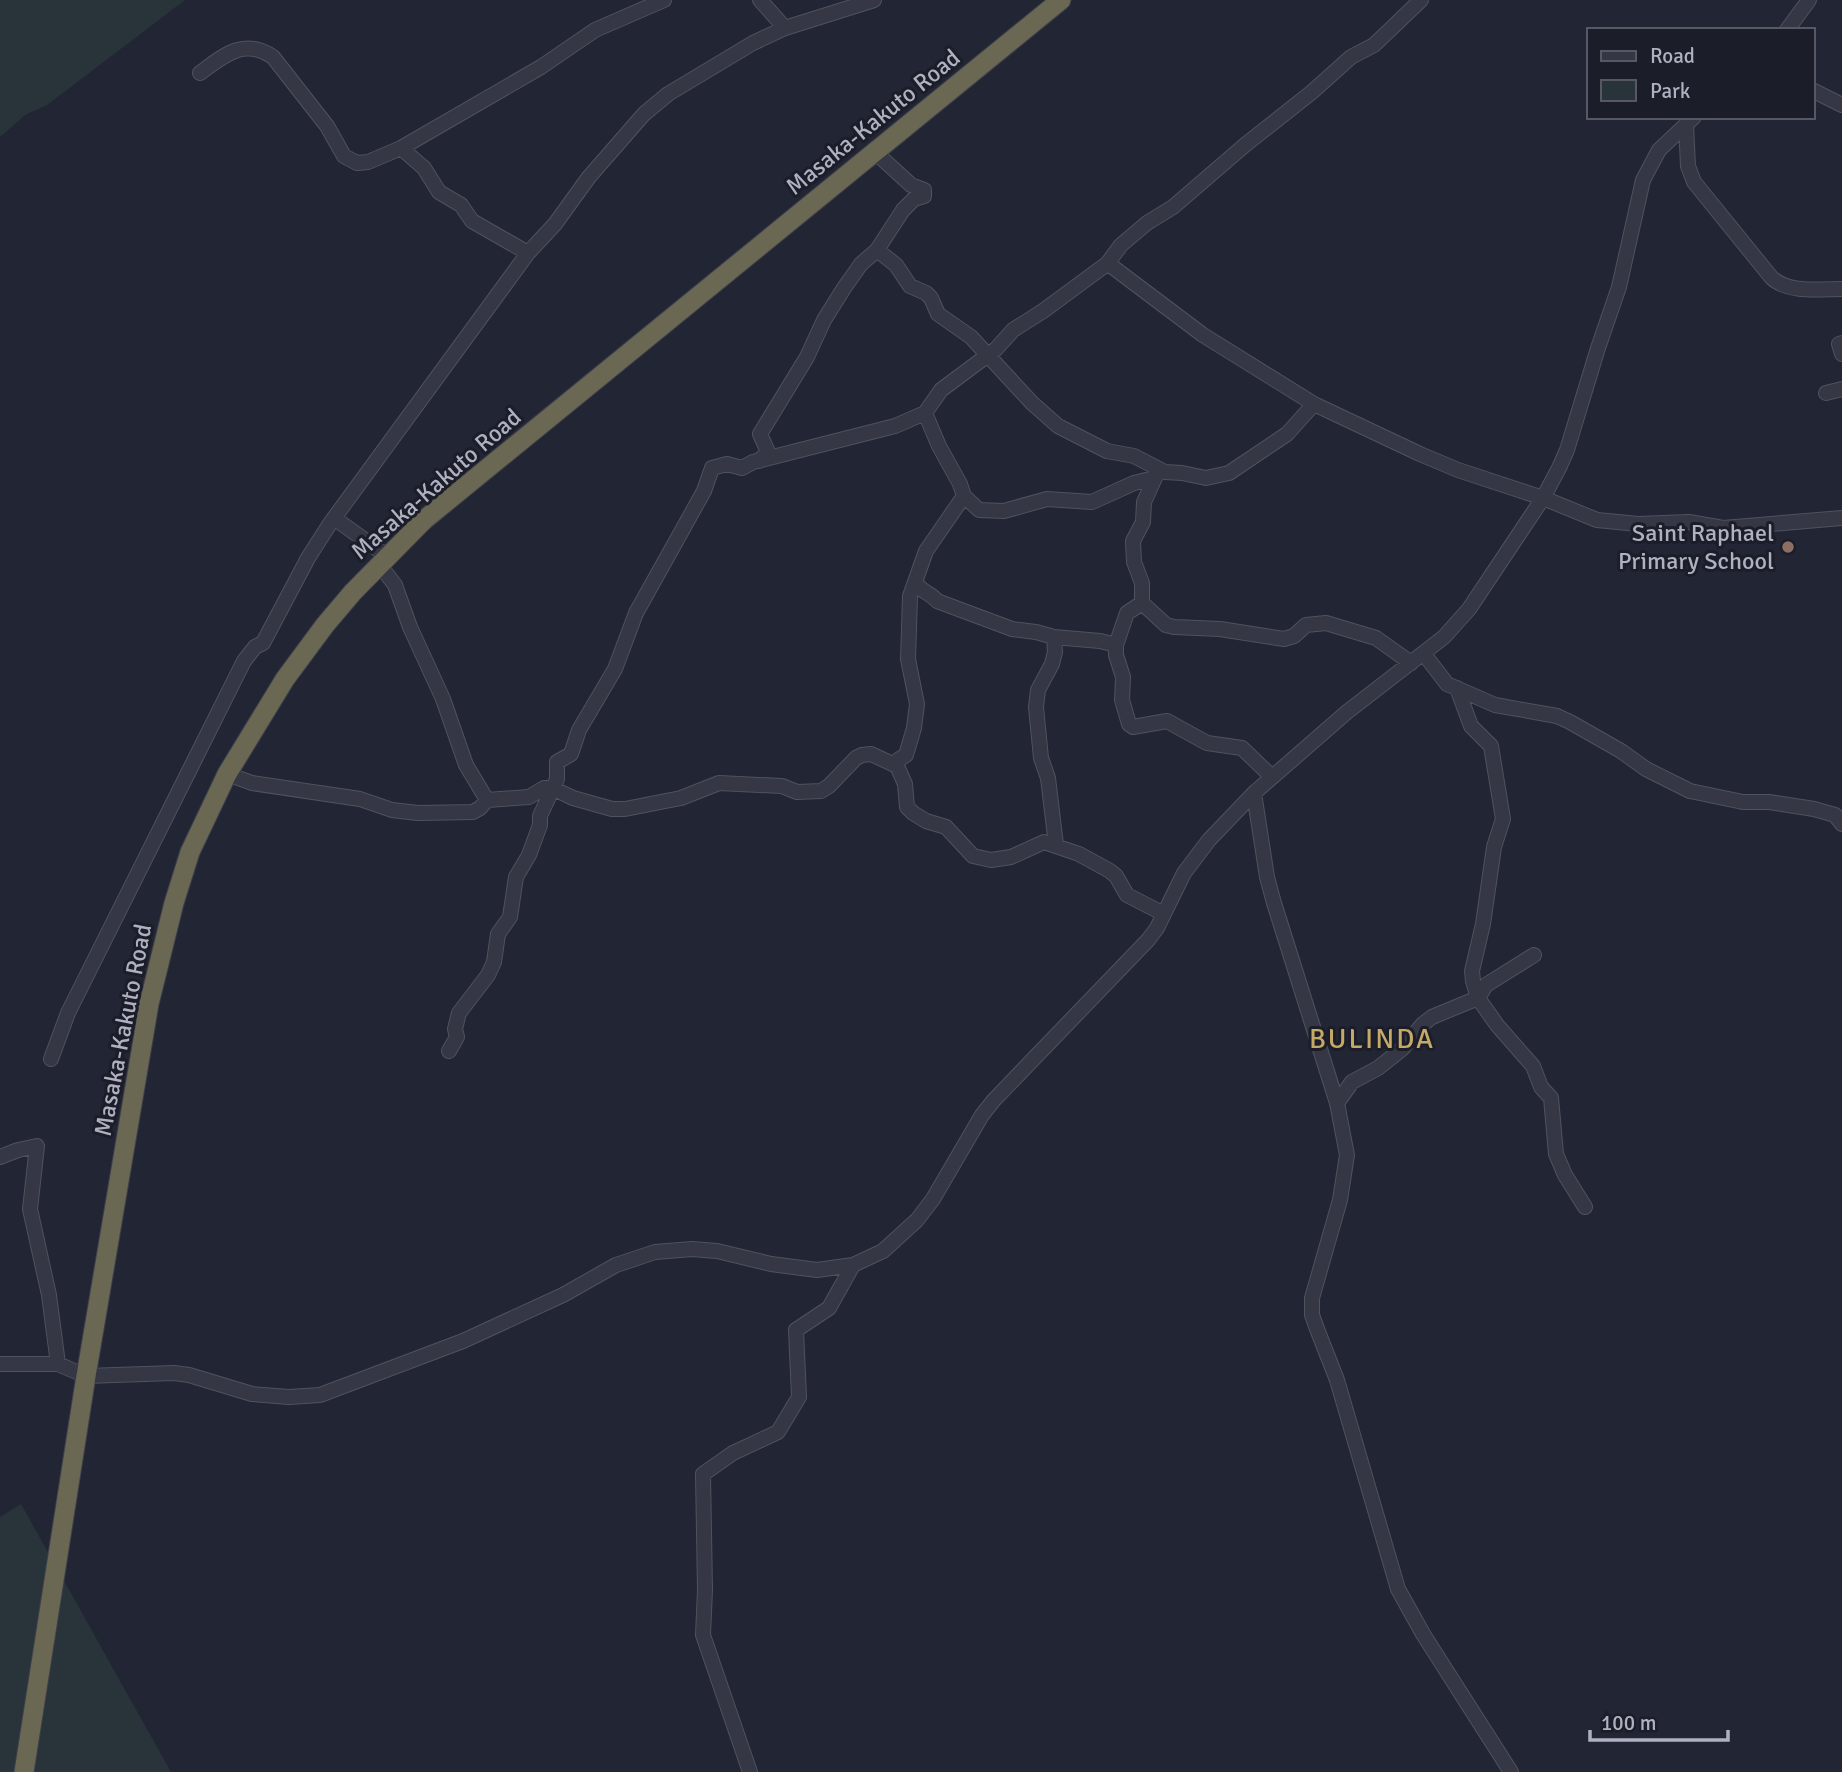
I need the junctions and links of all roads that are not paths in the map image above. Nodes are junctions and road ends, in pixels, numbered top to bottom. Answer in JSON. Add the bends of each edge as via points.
{"nodes":[{"id":1,"x":664,"y":0,"type":"edge"},
{"id":2,"x":760,"y":0,"type":"edge"},
{"id":3,"x":874,"y":0,"type":"edge"},
{"id":4,"x":1061,"y":0,"type":"edge"},
{"id":5,"x":1421,"y":0,"type":"edge"},
{"id":6,"x":1809,"y":0,"type":"edge"},
{"id":7,"x":1788,"y":28,"type":"edge"},
{"id":8,"x":785,"y":29,"type":"junction"},
{"id":9,"x":200,"y":73,"type":"dead end"},
{"id":10,"x":1814,"y":91,"type":"edge"},
{"id":11,"x":1842,"y":105,"type":"edge"},
{"id":12,"x":1690,"y":121,"type":"edge"},
{"id":13,"x":401,"y":148,"type":"junction"},
{"id":14,"x":875,"y":152,"type":"junction"},
{"id":15,"x":877,"y":250,"type":"junction"},
{"id":16,"x":528,"y":253,"type":"junction"},
{"id":17,"x":1107,"y":264,"type":"junction"},
{"id":18,"x":1842,"y":289,"type":"edge"},
{"id":19,"x":1842,"y":343,"type":"edge"},
{"id":20,"x":1842,"y":354,"type":"edge"},
{"id":21,"x":988,"y":355,"type":"junction"},
{"id":22,"x":1842,"y":389,"type":"edge"},
{"id":23,"x":1826,"y":393,"type":"dead end"},
{"id":24,"x":1314,"y":404,"type":"junction"},
{"id":25,"x":925,"y":413,"type":"junction"},
{"id":26,"x":759,"y":461,"type":"junction"},
{"id":27,"x":1156,"y":474,"type":"junction"},
{"id":28,"x":964,"y":496,"type":"junction"},
{"id":29,"x":1543,"y":498,"type":"junction"},
{"id":30,"x":1842,"y":518,"type":"edge"},
{"id":31,"x":334,"y":519,"type":"junction"},
{"id":32,"x":383,"y":560,"type":"junction"},
{"id":33,"x":916,"y":583,"type":"junction"},
{"id":34,"x":1142,"y":603,"type":"junction"},
{"id":35,"x":1054,"y":637,"type":"junction"},
{"id":36,"x":1116,"y":645,"type":"junction"},
{"id":37,"x":1424,"y":654,"type":"junction"},
{"id":38,"x":1411,"y":663,"type":"junction"},
{"id":39,"x":1457,"y":688,"type":"junction"},
{"id":40,"x":897,"y":766,"type":"junction"},
{"id":41,"x":227,"y":774,"type":"junction"},
{"id":42,"x":1272,"y":777,"type":"junction"},
{"id":43,"x":552,"y":788,"type":"junction"},
{"id":44,"x":1254,"y":793,"type":"junction"},
{"id":45,"x":487,"y":800,"type":"junction"},
{"id":46,"x":1842,"y":824,"type":"edge"},
{"id":47,"x":1056,"y":845,"type":"junction"},
{"id":48,"x":1164,"y":914,"type":"junction"},
{"id":49,"x":1534,"y":955,"type":"dead end"},
{"id":50,"x":1478,"y":999,"type":"junction"},
{"id":51,"x":449,"y":1051,"type":"dead end"},
{"id":52,"x":51,"y":1059,"type":"dead end"},
{"id":53,"x":1337,"y":1102,"type":"junction"},
{"id":54,"x":0,"y":1157,"type":"edge"},
{"id":55,"x":1585,"y":1207,"type":"dead end"},
{"id":56,"x":853,"y":1265,"type":"junction"},
{"id":57,"x":0,"y":1364,"type":"edge"},
{"id":58,"x":58,"y":1364,"type":"junction"},
{"id":59,"x":86,"y":1376,"type":"junction"},
{"id":60,"x":24,"y":1772,"type":"edge"},
{"id":61,"x":750,"y":1772,"type":"edge"},
{"id":62,"x":1511,"y":1772,"type":"edge"}],
"edges":[{"from":1,"to":13,"type":"street","via":[[595,30],[541,67]]},
{"from":2,"to":8,"type":"street"},
{"from":3,"to":8,"type":"street"},
{"from":4,"to":14,"type":"highway","name":"Masaka-Kakuto Road"},
{"from":5,"to":17,"type":"street","via":[[1374,45],[1351,57],[1173,207],[1138,230]]},
{"from":6,"to":7,"type":"street"},
{"from":8,"to":16,"type":"street","via":[[721,60],[654,104]]},
{"from":9,"to":13,"type":"street","via":[[231,51],[265,52],[327,126],[344,156],[356,163],[368,162]]},
{"from":10,"to":11,"type":"street"},
{"from":12,"to":18,"type":"street","via":[[1688,166],[1694,182],[1771,277],[1793,288]]},
{"from":12,"to":29,"type":"street","via":[[1659,150],[1643,180],[1612,312],[1567,450]]},
{"from":13,"to":16,"type":"street","via":[[472,221]]},
{"from":14,"to":15,"type":"street","via":[[924,193],[922,199],[902,210]]},
{"from":14,"to":32,"type":"highway","name":"Masaka-Kakuto Road","via":[[424,520]]},
{"from":15,"to":21,"type":"street","via":[[896,265],[910,286],[931,298],[938,314]]},
{"from":15,"to":26,"type":"street","via":[[844,288],[761,430],[768,452]]},
{"from":16,"to":31,"type":"street"},
{"from":17,"to":21,"type":"street","via":[[1013,330]]},
{"from":17,"to":24,"type":"street","via":[[1203,335]]},
{"from":19,"to":20,"type":"street"},
{"from":21,"to":25,"type":"street","via":[[941,390]]},
{"from":21,"to":27,"type":"street","via":[[1058,426],[1107,451],[1135,456]]},
{"from":22,"to":23,"type":"street"},
{"from":24,"to":27,"type":"street","via":[[1287,434],[1220,477]]},
{"from":24,"to":29,"type":"street","via":[[1445,464]]},
{"from":25,"to":26,"type":"street","via":[[895,426]]},
{"from":25,"to":28,"type":"street"},
{"from":26,"to":43,"type":"street","via":[[742,468],[727,464],[712,468],[704,491],[636,613],[615,669],[579,730],[571,754],[557,762]]},
{"from":27,"to":28,"type":"street","via":[[1092,502],[1047,499],[1004,511],[979,510]]},
{"from":27,"to":34,"type":"street","via":[[1133,541]]},
{"from":28,"to":33,"type":"street","via":[[926,551]]},
{"from":29,"to":30,"type":"street","via":[[1597,520],[1626,524],[1681,522],[1723,528]]},
{"from":29,"to":37,"type":"street","via":[[1469,609]]},
{"from":31,"to":32,"type":"street"},
{"from":31,"to":52,"type":"street","via":[[263,643],[236,675],[68,1013]]},
{"from":32,"to":41,"type":"highway","name":"Masaka-Kakuto Road","via":[[285,679]]},
{"from":32,"to":45,"type":"street","via":[[466,765]]},
{"from":33,"to":35,"type":"street","via":[[950,607],[995,625]]},
{"from":33,"to":40,"type":"street","via":[[908,609],[908,659],[917,704],[906,755]]},
{"from":34,"to":36,"type":"street","via":[[1127,613]]},
{"from":34,"to":38,"type":"street","via":[[1174,627],[1284,639],[1314,623],[1340,626],[1376,638]]},
{"from":35,"to":36,"type":"street"},
{"from":35,"to":47,"type":"street","via":[[1052,664],[1038,690],[1036,707]]},
{"from":36,"to":42,"type":"street","via":[[1122,700],[1131,727],[1167,721],[1208,743],[1242,748]]},
{"from":37,"to":38,"type":"street"},
{"from":37,"to":39,"type":"street","via":[[1447,684]]},
{"from":38,"to":42,"type":"street"},
{"from":39,"to":46,"type":"street","via":[[1495,705],[1558,716],[1690,791],[1743,802],[1814,808],[1835,815]]},
{"from":39,"to":50,"type":"street","via":[[1471,726],[1491,746],[1503,819],[1472,971]]},
{"from":40,"to":43,"type":"street","via":[[871,754],[862,755],[821,790],[797,792],[782,786],[719,783],[681,798],[625,809],[573,798]]},
{"from":40,"to":47,"type":"street","via":[[905,784],[907,807],[930,823],[946,827],[973,856],[991,860],[1011,857],[1044,842]]},
{"from":41,"to":45,"type":"street","via":[[252,783],[418,813],[473,812]]},
{"from":41,"to":59,"type":"highway","name":"Masaka-Kakuto Road","via":[[190,852],[149,1004]]},
{"from":42,"to":44,"type":"street"},
{"from":43,"to":45,"type":"street","via":[[529,797]]},
{"from":43,"to":51,"type":"street","via":[[529,855],[516,877],[510,917],[498,934],[494,962],[459,1013],[457,1037]]},
{"from":44,"to":48,"type":"street","via":[[1197,856]]},
{"from":44,"to":53,"type":"street","via":[[1274,903]]},
{"from":47,"to":48,"type":"street","via":[[1110,871],[1127,895]]},
{"from":48,"to":56,"type":"street","via":[[1148,940],[994,1100],[916,1220],[883,1251]]},
{"from":49,"to":50,"type":"street","via":[[1486,985]]},
{"from":50,"to":53,"type":"street","via":[[1432,1017],[1402,1049],[1352,1082]]},
{"from":50,"to":55,"type":"street","via":[[1533,1066],[1550,1098],[1556,1154]]},
{"from":53,"to":62,"type":"street","via":[[1347,1155],[1344,1181],[1314,1289],[1312,1315],[1337,1380],[1398,1589]]},
{"from":54,"to":58,"type":"street","via":[[37,1146],[30,1209]]},
{"from":56,"to":59,"type":"street","via":[[817,1270],[717,1251],[654,1252],[616,1265],[564,1295],[463,1341],[320,1395],[252,1394],[174,1373]]},
{"from":56,"to":61,"type":"street","via":[[829,1308],[796,1331],[799,1397],[778,1432],[733,1453],[704,1475],[703,1635]]},
{"from":57,"to":58,"type":"street"},
{"from":58,"to":59,"type":"street"},
{"from":59,"to":60,"type":"highway","name":"Masaka-Kakuto Road"}]}
